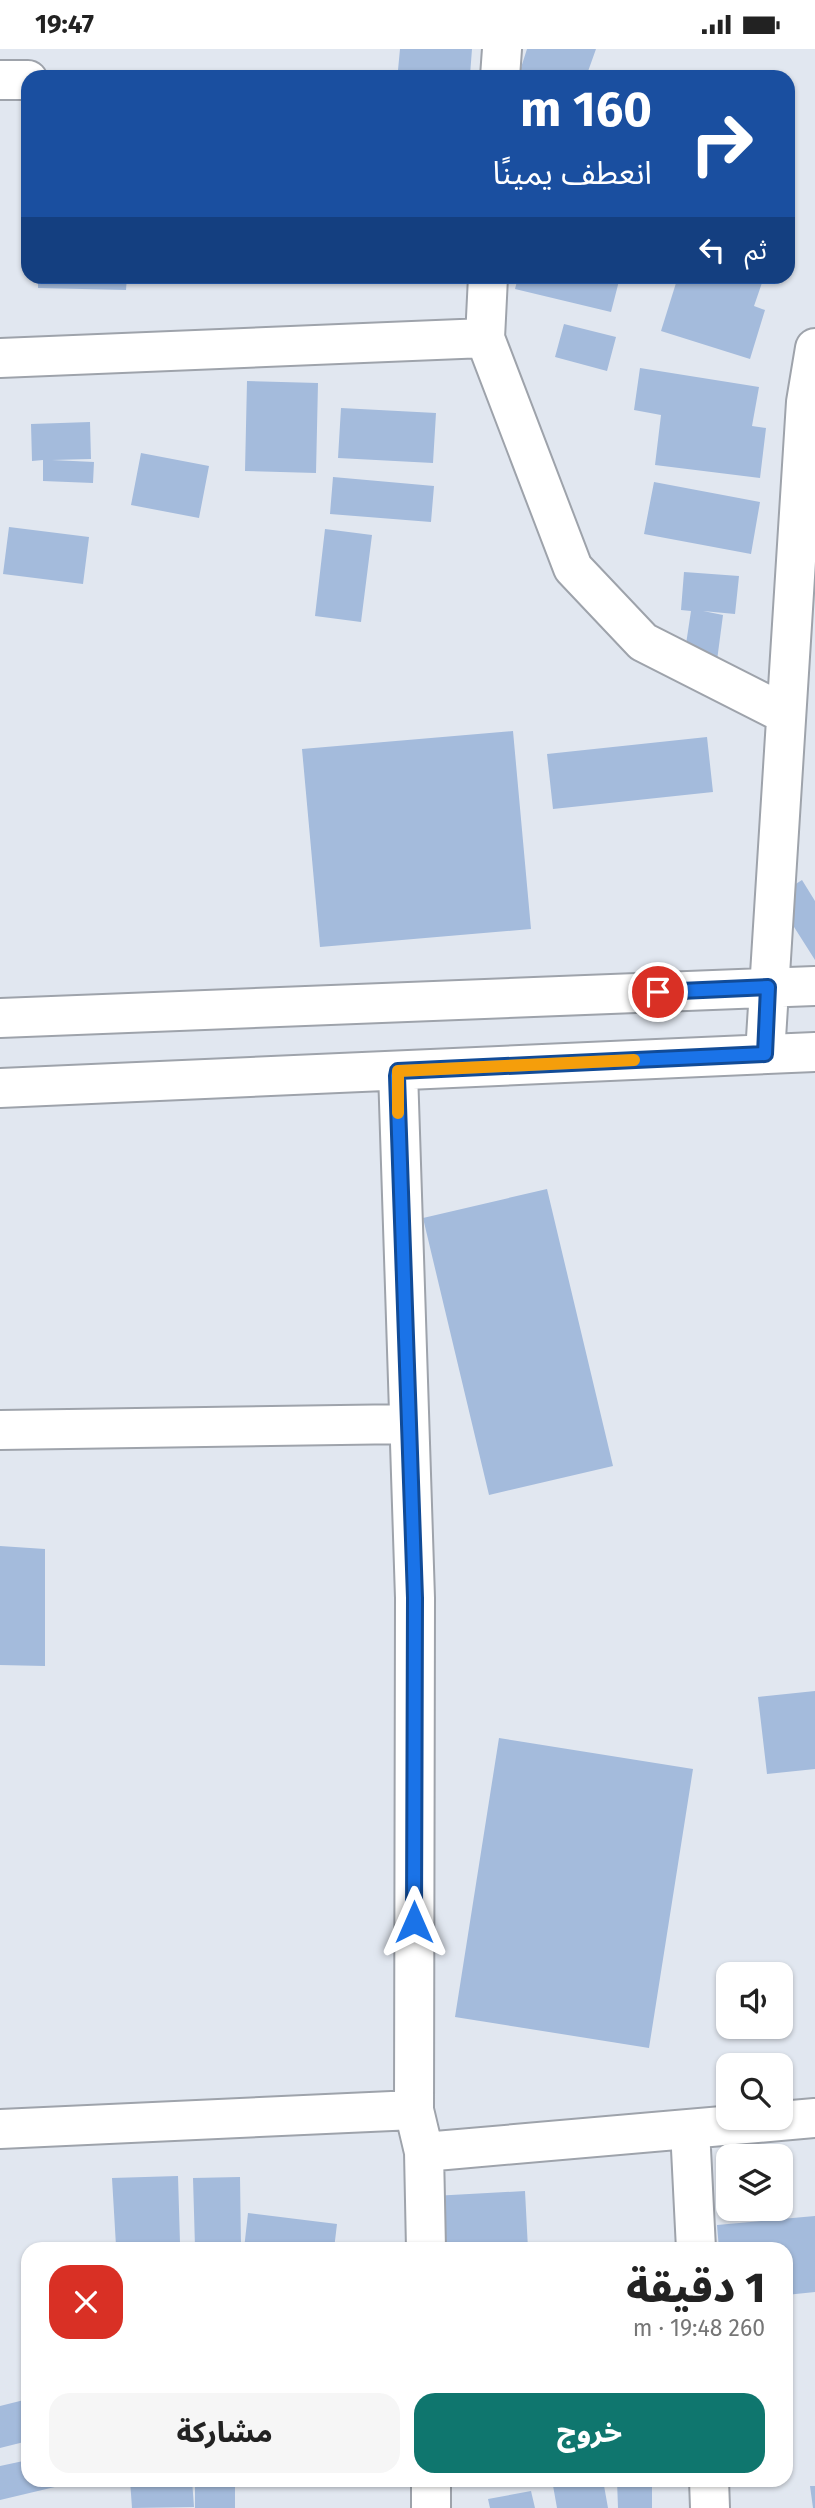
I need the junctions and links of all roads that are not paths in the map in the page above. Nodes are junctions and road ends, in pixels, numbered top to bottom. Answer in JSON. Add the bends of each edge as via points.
{"nodes":[{"id":1,"x":502,"y":49,"type":"edge"},
{"id":2,"x":500,"y":70,"type":"edge"},
{"id":3,"x":0,"y":80,"type":"edge"},
{"id":4,"x":21,"y":80,"type":"edge"},
{"id":5,"x":488,"y":284,"type":"edge"},
{"id":6,"x":485,"y":338,"type":"junction"},
{"id":7,"x":815,"y":348,"type":"edge"},
{"id":8,"x":0,"y":358,"type":"edge"},
{"id":9,"x":785,"y":714,"type":"junction"},
{"id":10,"x":815,"y":985,"type":"edge"},
{"id":11,"x":768,"y":987,"type":"junction"},
{"id":12,"x":0,"y":1018,"type":"edge"},
{"id":13,"x":815,"y":1052,"type":"edge"},
{"id":14,"x":765,"y":1054,"type":"junction"},
{"id":15,"x":398,"y":1071,"type":"junction"},
{"id":16,"x":0,"y":1088,"type":"edge"},
{"id":17,"x":409,"y":1424,"type":"junction"},
{"id":18,"x":0,"y":1430,"type":"edge"},
{"id":19,"x":414,"y":2111,"type":"junction"},
{"id":20,"x":815,"y":2118,"type":"edge"},
{"id":21,"x":0,"y":2129,"type":"edge"},
{"id":22,"x":690,"y":2129,"type":"junction"},
{"id":23,"x":424,"y":2152,"type":"junction"},
{"id":24,"x":426,"y":2242,"type":"edge"},
{"id":25,"x":696,"y":2242,"type":"edge"},
{"id":26,"x":431,"y":2487,"type":"edge"},
{"id":27,"x":709,"y":2487,"type":"edge"},
{"id":28,"x":431,"y":2508,"type":"edge"},
{"id":29,"x":710,"y":2508,"type":"edge"}],
"edges":[{"from":1,"to":2,"type":"street"},
{"from":3,"to":4,"type":"street"},
{"from":5,"to":6,"type":"street"},
{"from":6,"to":8,"type":"street"},
{"from":6,"to":9,"type":"street","via":[[573,568],[643,642]]},
{"from":7,"to":9,"type":"street","via":[[806,402]]},
{"from":9,"to":11,"type":"street"},
{"from":10,"to":11,"type":"street"},
{"from":11,"to":12,"type":"street"},
{"from":11,"to":14,"type":"street"},
{"from":13,"to":14,"type":"street"},
{"from":14,"to":15,"type":"street"},
{"from":15,"to":16,"type":"street"},
{"from":15,"to":17,"type":"street"},
{"from":17,"to":18,"type":"street"},
{"from":17,"to":19,"type":"street","via":[[415,1598]]},
{"from":19,"to":21,"type":"street"},
{"from":19,"to":23,"type":"street"},
{"from":20,"to":22,"type":"street"},
{"from":22,"to":23,"type":"street"},
{"from":22,"to":25,"type":"street"},
{"from":23,"to":24,"type":"street"},
{"from":26,"to":28,"type":"street"},
{"from":27,"to":29,"type":"street"}]}
